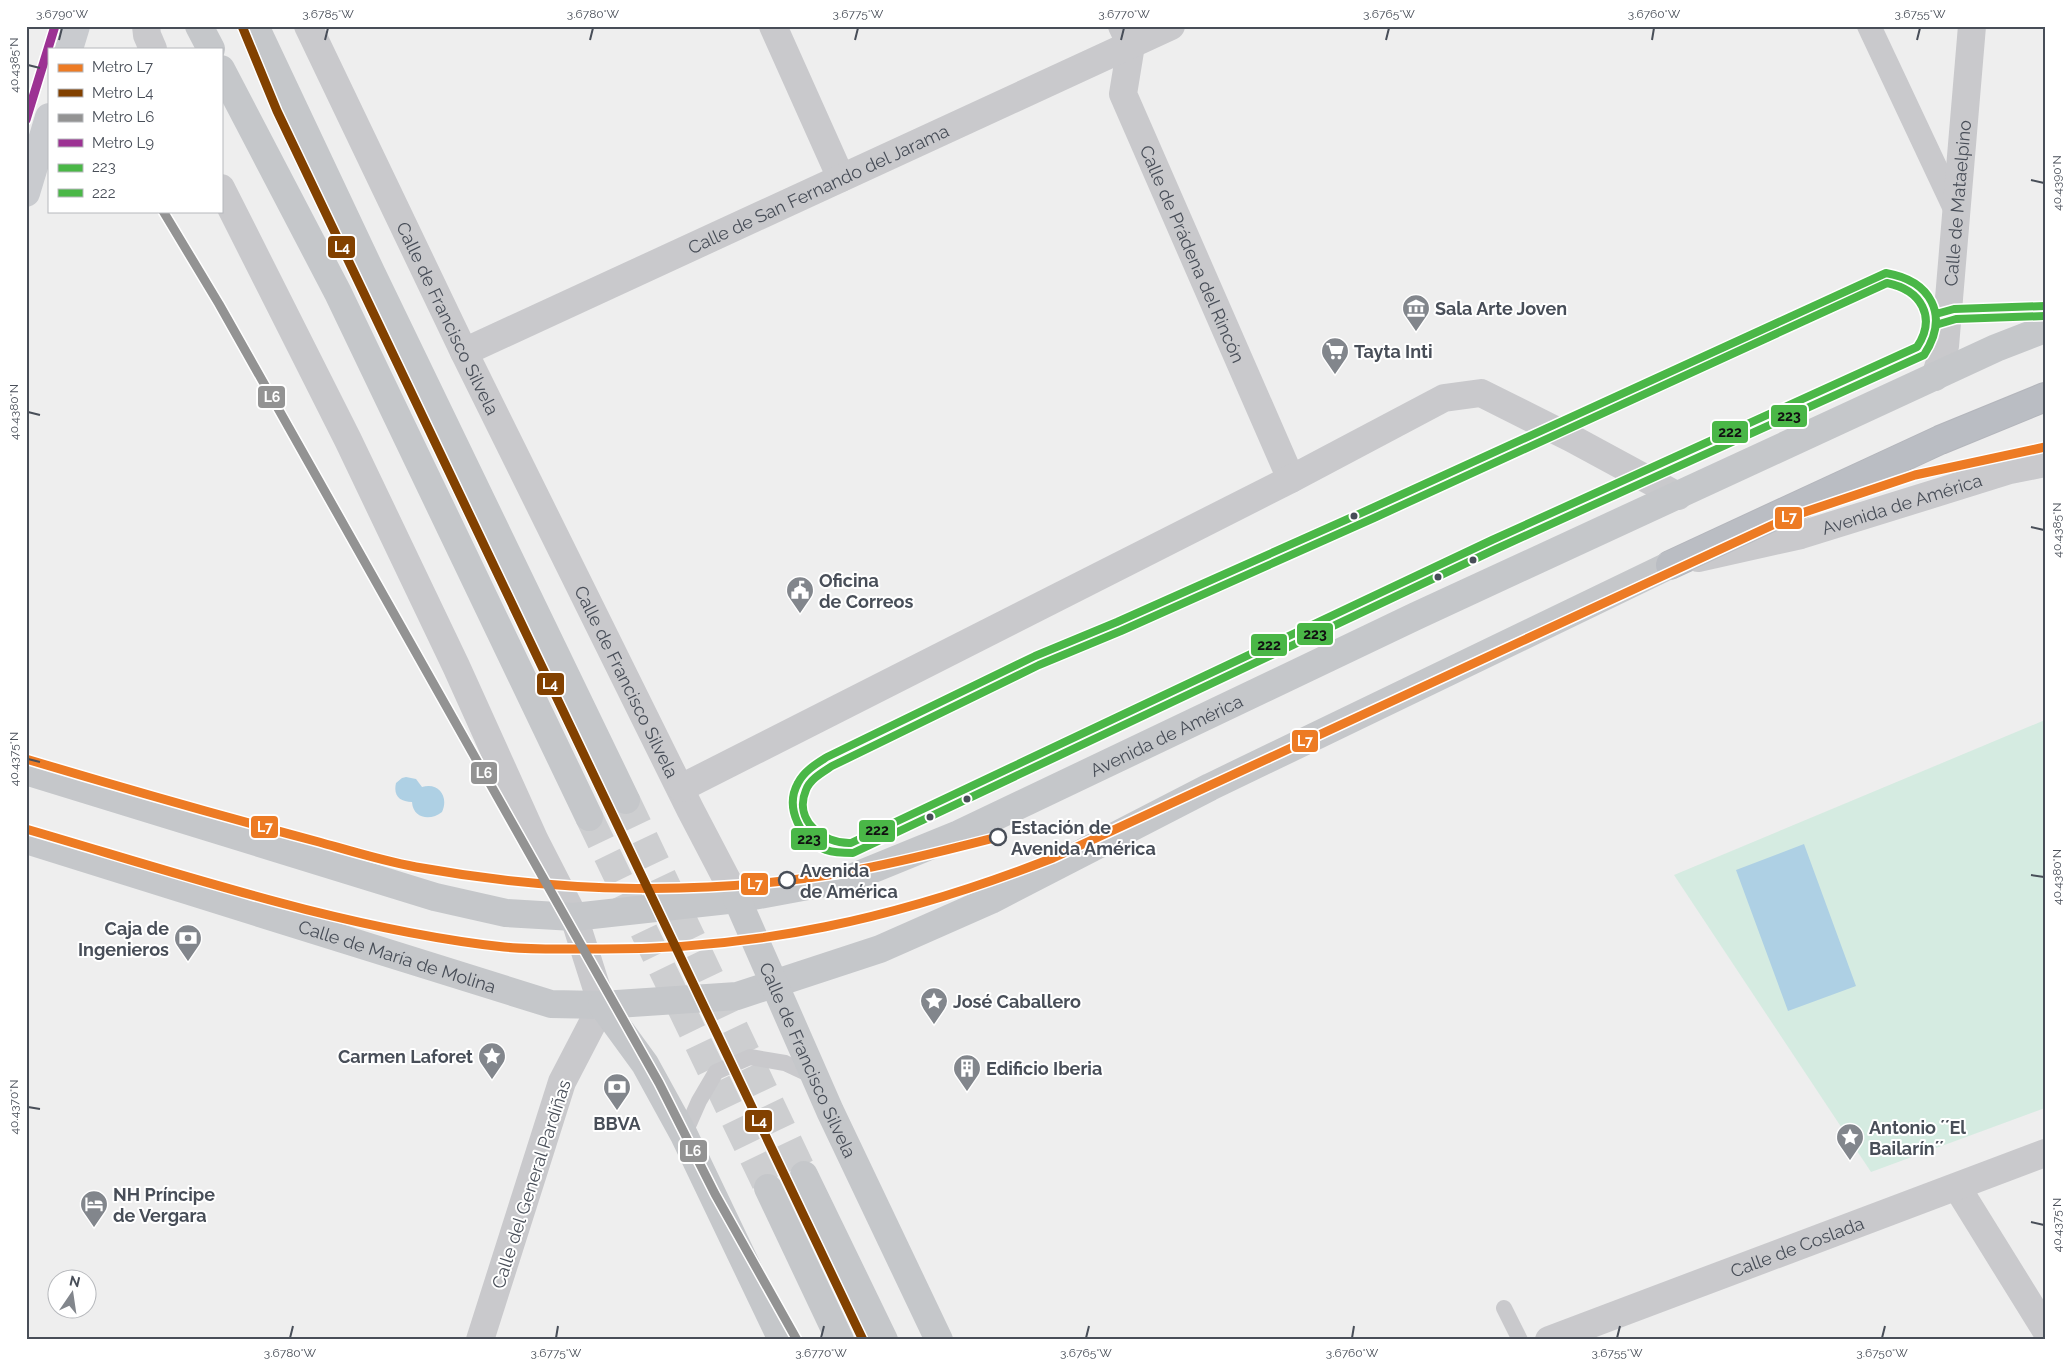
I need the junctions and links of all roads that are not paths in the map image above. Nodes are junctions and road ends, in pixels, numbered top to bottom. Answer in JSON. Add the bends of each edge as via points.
{"nodes":[{"id":1,"x":76,"y":26,"type":"edge"},
{"id":2,"x":146,"y":26,"type":"edge"},
{"id":3,"x":199,"y":26,"type":"edge"},
{"id":4,"x":255,"y":26,"type":"edge"},
{"id":5,"x":308,"y":26,"type":"edge"},
{"id":6,"x":773,"y":26,"type":"edge"},
{"id":7,"x":1171,"y":26,"type":"edge"},
{"id":8,"x":1869,"y":26,"type":"edge"},
{"id":9,"x":1972,"y":26,"type":"edge"},
{"id":10,"x":1126,"y":36,"type":"edge"},
{"id":11,"x":69,"y":48,"type":"edge"},
{"id":12,"x":153,"y":48,"type":"edge"},
{"id":13,"x":210,"y":48,"type":"edge"},
{"id":14,"x":222,"y":71,"type":"edge"},
{"id":15,"x":48,"y":119,"type":"edge"},
{"id":16,"x":841,"y":178,"type":"junction"},
{"id":17,"x":222,"y":190,"type":"edge"},
{"id":18,"x":26,"y":193,"type":"edge"},
{"id":19,"x":1956,"y":211,"type":"junction"},
{"id":20,"x":2045,"y":329,"type":"edge"},
{"id":21,"x":464,"y":352,"type":"junction"},
{"id":22,"x":1935,"y":377,"type":"junction"},
{"id":23,"x":2045,"y":397,"type":"edge"},
{"id":24,"x":2045,"y":463,"type":"edge"},
{"id":25,"x":1291,"y":479,"type":"junction"},
{"id":26,"x":1678,"y":496,"type":"junction"},
{"id":27,"x":1670,"y":565,"type":"junction"},
{"id":28,"x":26,"y":771,"type":"edge"},
{"id":29,"x":681,"y":788,"type":"junction"},
{"id":30,"x":626,"y":800,"type":"tunnel mouth"},
{"id":31,"x":589,"y":817,"type":"tunnel mouth"},
{"id":32,"x":26,"y":840,"type":"edge"},
{"id":33,"x":737,"y":900,"type":"junction"},
{"id":34,"x":574,"y":917,"type":"junction"},
{"id":35,"x":776,"y":983,"type":"junction"},
{"id":36,"x":602,"y":1005,"type":"junction"},
{"id":37,"x":815,"y":1076,"type":"junction"},
{"id":38,"x":684,"y":1134,"type":"junction"},
{"id":39,"x":2045,"y":1153,"type":"edge"},
{"id":40,"x":804,"y":1175,"type":"tunnel mouth"},
{"id":41,"x":1956,"y":1187,"type":"junction"},
{"id":42,"x":768,"y":1188,"type":"tunnel mouth"},
{"id":43,"x":1504,"y":1308,"type":"dead end"},
{"id":44,"x":2045,"y":1329,"type":"edge"},
{"id":45,"x":480,"y":1340,"type":"edge"},
{"id":46,"x":782,"y":1340,"type":"edge"},
{"id":47,"x":840,"y":1340,"type":"edge"},
{"id":48,"x":884,"y":1340,"type":"edge"},
{"id":49,"x":938,"y":1340,"type":"edge"},
{"id":50,"x":1520,"y":1340,"type":"edge"},
{"id":51,"x":1549,"y":1340,"type":"edge"}],
"edges":[{"from":1,"to":11,"type":"main road"},
{"from":2,"to":12,"type":"street"},
{"from":3,"to":13,"type":"main road"},
{"from":4,"to":30,"type":"main road"},
{"from":5,"to":21,"type":"street","name":"Calle de Francisco Silvela"},
{"from":6,"to":16,"type":"street"},
{"from":7,"to":10,"type":"street","name":"Calle de San Fernando del Jarama"},
{"from":8,"to":19,"type":"street"},
{"from":9,"to":19,"type":"street","name":"Calle de Mataelpino"},
{"from":10,"to":16,"type":"street","name":"Calle de San Fernando del Jarama"},
{"from":10,"to":25,"type":"street","name":"Calle de Prádena del Rincón","via":[[1123,94]]},
{"from":14,"to":31,"type":"main road","via":[[338,293]]},
{"from":15,"to":18,"type":"main road"},
{"from":16,"to":21,"type":"street","name":"Calle de San Fernando del Jarama"},
{"from":17,"to":34,"type":"street","via":[[348,440],[535,841]]},
{"from":19,"to":22,"type":"street","name":"Calle de Mataelpino","via":[[1946,346]]},
{"from":20,"to":22,"type":"main road","name":"Avenida de América"},
{"from":21,"to":29,"type":"street","name":"Calle de Francisco Silvela"},
{"from":22,"to":26,"type":"main road","name":"Avenida de América"},
{"from":23,"to":27,"type":"highway","via":[[1940,440]]},
{"from":24,"to":27,"type":"street","name":"Avenida de América","via":[[2010,470],[1801,535]]},
{"from":25,"to":26,"type":"street","via":[[1444,398],[1481,393]]},
{"from":25,"to":29,"type":"street"},
{"from":26,"to":33,"type":"main road","name":"Avenida de América","via":[[1416,616],[959,834],[851,878]]},
{"from":27,"to":35,"type":"main road","name":"Avenida de América","via":[[1210,787],[991,900],[880,949]]},
{"from":28,"to":34,"type":"main road","via":[[435,897],[506,913]]},
{"from":29,"to":33,"type":"street","name":"Calle de Francisco Silvela"},
{"from":32,"to":36,"type":"main road","name":"Calle de María de Molina","via":[[551,1004]]},
{"from":33,"to":34,"type":"main road","name":"Avenida de América"},
{"from":33,"to":35,"type":"main road","name":"Calle de Francisco Silvela"},
{"from":34,"to":36,"type":"street"},
{"from":35,"to":36,"type":"main road","name":"Calle de María de Molina","via":[[737,996]]},
{"from":35,"to":37,"type":"main road","name":"Calle de Francisco Silvela"},
{"from":36,"to":38,"type":"main road","via":[[645,1064]]},
{"from":36,"to":45,"type":"street","name":"Calle del General Pardiñas","via":[[562,1082]]},
{"from":37,"to":38,"type":"lane","via":[[785,1063],[750,1057],[716,1072],[698,1101]]},
{"from":37,"to":49,"type":"main road","name":"Calle de Francisco Silvela"},
{"from":38,"to":46,"type":"main road"},
{"from":39,"to":41,"type":"street","name":"Calle de Coslada"},
{"from":40,"to":48,"type":"main road"},
{"from":41,"to":44,"type":"street"},
{"from":41,"to":51,"type":"street","name":"Calle de Coslada"},
{"from":42,"to":47,"type":"main road"},
{"from":43,"to":50,"type":"lane"}]}
